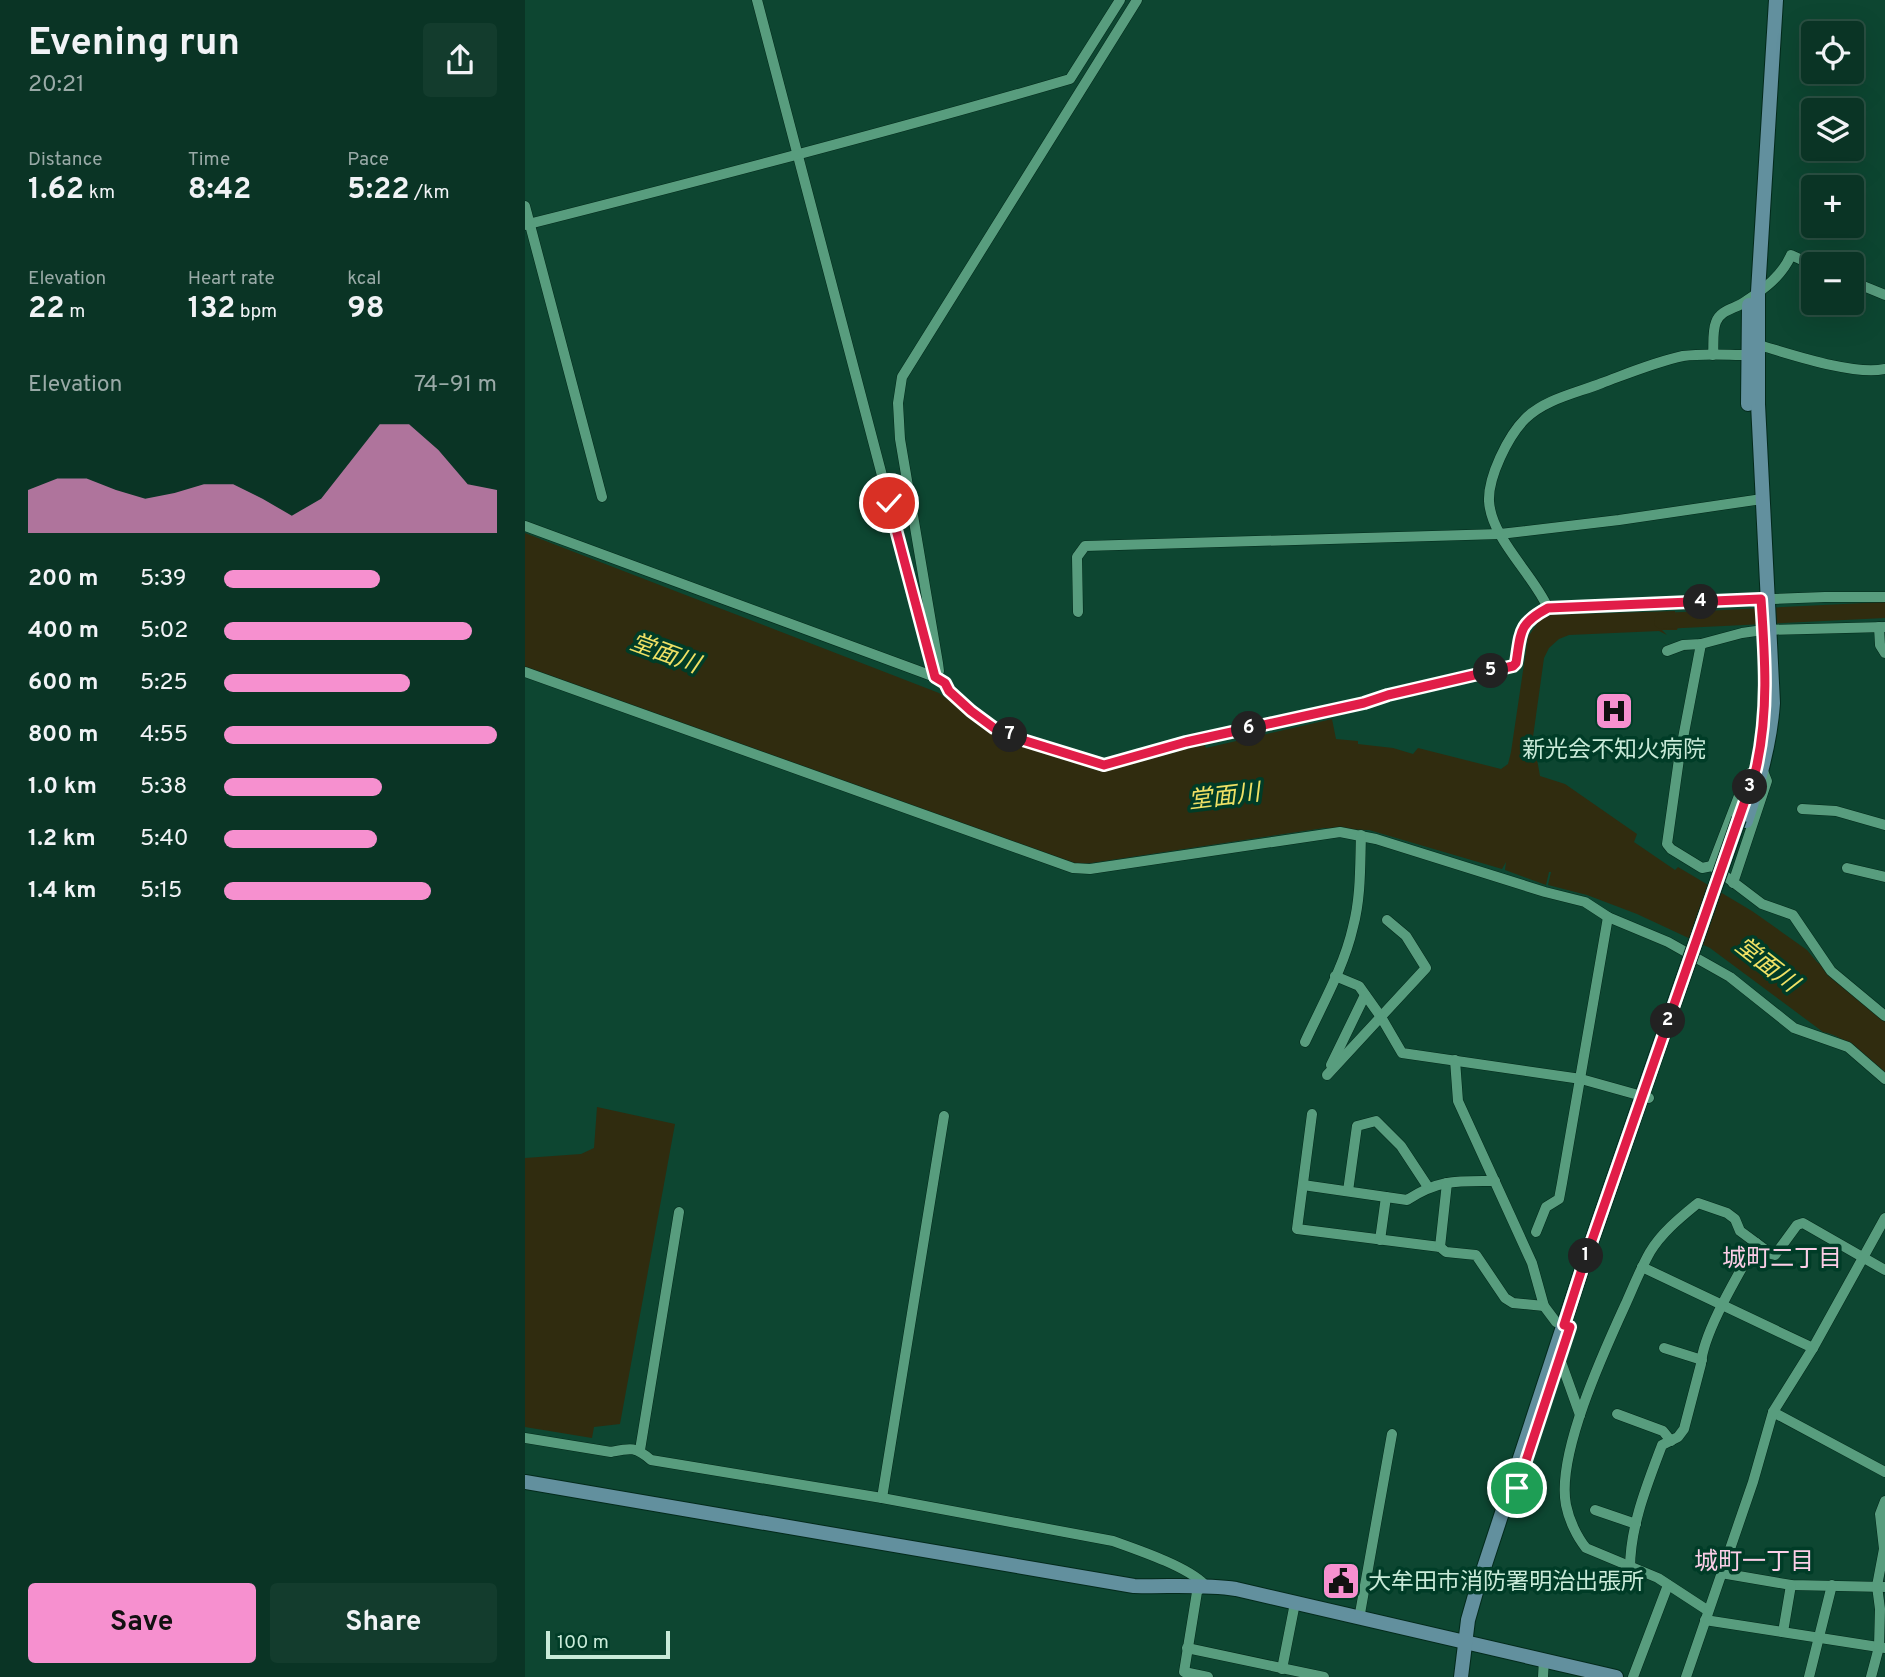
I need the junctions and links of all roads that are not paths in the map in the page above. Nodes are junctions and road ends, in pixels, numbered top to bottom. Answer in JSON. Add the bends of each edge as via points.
{"nodes":[{"id":1,"x":757,"y":0,"type":"edge"},
{"id":2,"x":1120,"y":0,"type":"edge"},
{"id":3,"x":1137,"y":0,"type":"edge"},
{"id":4,"x":1767,"y":0,"type":"edge"},
{"id":5,"x":1776,"y":0,"type":"edge"},
{"id":6,"x":796,"y":154,"type":"junction"},
{"id":7,"x":525,"y":206,"type":"edge"},
{"id":8,"x":533,"y":223,"type":"edge"},
{"id":9,"x":1801,"y":260,"type":"edge"},
{"id":10,"x":1864,"y":286,"type":"edge"},
{"id":11,"x":1754,"y":295,"type":"junction"},
{"id":12,"x":1885,"y":295,"type":"edge"},
{"id":13,"x":1753,"y":350,"type":"junction"},
{"id":14,"x":1713,"y":355,"type":"junction"},
{"id":15,"x":1885,"y":369,"type":"edge"},
{"id":16,"x":602,"y":497,"type":"dead end"},
{"id":17,"x":1758,"y":499,"type":"junction"},
{"id":18,"x":525,"y":526,"type":"edge"},
{"id":19,"x":1500,"y":534,"type":"junction"},
{"id":20,"x":1885,"y":597,"type":"edge"},
{"id":21,"x":1765,"y":599,"type":"junction"},
{"id":22,"x":1548,"y":608,"type":"junction"},
{"id":23,"x":1078,"y":612,"type":"dead end"},
{"id":24,"x":1882,"y":627,"type":"edge"},
{"id":25,"x":1767,"y":630,"type":"junction"},
{"id":26,"x":1701,"y":644,"type":"junction"},
{"id":27,"x":1667,"y":651,"type":"dead end"},
{"id":28,"x":1885,"y":653,"type":"edge"},
{"id":29,"x":525,"y":672,"type":"edge"},
{"id":30,"x":935,"y":677,"type":"junction"},
{"id":31,"x":1760,"y":770,"type":"junction"},
{"id":32,"x":1802,"y":809,"type":"dead end"},
{"id":33,"x":1885,"y":825,"type":"edge"},
{"id":34,"x":1361,"y":835,"type":"junction"},
{"id":35,"x":1711,"y":866,"type":"junction"},
{"id":36,"x":1847,"y":868,"type":"dead end"},
{"id":37,"x":1885,"y":877,"type":"edge"},
{"id":38,"x":1733,"y":883,"type":"junction"},
{"id":39,"x":1608,"y":917,"type":"junction"},
{"id":40,"x":1387,"y":920,"type":"dead end"},
{"id":41,"x":1335,"y":976,"type":"junction"},
{"id":42,"x":1365,"y":995,"type":"junction"},
{"id":43,"x":1885,"y":1016,"type":"edge"},
{"id":44,"x":1381,"y":1017,"type":"junction"},
{"id":45,"x":1305,"y":1042,"type":"dead end"},
{"id":46,"x":1455,"y":1060,"type":"junction"},
{"id":47,"x":1581,"y":1079,"type":"junction"},
{"id":48,"x":1885,"y":1079,"type":"edge"},
{"id":49,"x":1645,"y":1097,"type":"junction"},
{"id":50,"x":1312,"y":1114,"type":"dead end"},
{"id":51,"x":944,"y":1116,"type":"dead end"},
{"id":52,"x":1495,"y":1181,"type":"junction"},
{"id":53,"x":1447,"y":1183,"type":"junction"},
{"id":54,"x":1303,"y":1185,"type":"junction"},
{"id":55,"x":1428,"y":1186,"type":"junction"},
{"id":56,"x":1348,"y":1191,"type":"junction"},
{"id":57,"x":1386,"y":1197,"type":"junction"},
{"id":58,"x":679,"y":1212,"type":"dead end"},
{"id":59,"x":1885,"y":1218,"type":"edge"},
{"id":60,"x":1536,"y":1232,"type":"dead end"},
{"id":61,"x":1380,"y":1240,"type":"junction"},
{"id":62,"x":1756,"y":1242,"type":"junction"},
{"id":63,"x":1440,"y":1247,"type":"junction"},
{"id":64,"x":1863,"y":1257,"type":"junction"},
{"id":65,"x":1642,"y":1267,"type":"junction"},
{"id":66,"x":1885,"y":1270,"type":"edge"},
{"id":67,"x":1722,"y":1306,"type":"junction"},
{"id":68,"x":1544,"y":1307,"type":"junction"},
{"id":69,"x":1567,"y":1326,"type":"junction"},
{"id":70,"x":1664,"y":1348,"type":"dead end"},
{"id":71,"x":1813,"y":1348,"type":"junction"},
{"id":72,"x":1556,"y":1358,"type":"junction"},
{"id":73,"x":1702,"y":1360,"type":"junction"},
{"id":74,"x":1773,"y":1412,"type":"junction"},
{"id":75,"x":1617,"y":1414,"type":"dead end"},
{"id":76,"x":1580,"y":1415,"type":"junction"},
{"id":77,"x":1392,"y":1434,"type":"dead end"},
{"id":78,"x":525,"y":1438,"type":"edge"},
{"id":79,"x":1671,"y":1441,"type":"junction"},
{"id":80,"x":640,"y":1450,"type":"junction"},
{"id":81,"x":1884,"y":1470,"type":"edge"},
{"id":82,"x":525,"y":1482,"type":"edge"},
{"id":83,"x":881,"y":1499,"type":"junction"},
{"id":84,"x":1885,"y":1501,"type":"edge"},
{"id":85,"x":1595,"y":1510,"type":"dead end"},
{"id":86,"x":1636,"y":1524,"type":"junction"},
{"id":87,"x":1884,"y":1549,"type":"edge"},
{"id":88,"x":1630,"y":1569,"type":"junction"},
{"id":89,"x":1721,"y":1573,"type":"junction"},
{"id":90,"x":1204,"y":1584,"type":"junction"},
{"id":91,"x":1668,"y":1585,"type":"junction"},
{"id":92,"x":1791,"y":1585,"type":"junction"},
{"id":93,"x":1832,"y":1585,"type":"junction"},
{"id":94,"x":1881,"y":1587,"type":"edge"},
{"id":95,"x":1295,"y":1603,"type":"junction"},
{"id":96,"x":1706,"y":1615,"type":"junction"},
{"id":97,"x":1359,"y":1619,"type":"junction"},
{"id":98,"x":1783,"y":1632,"type":"junction"},
{"id":99,"x":1820,"y":1638,"type":"junction"},
{"id":100,"x":1469,"y":1643,"type":"junction"},
{"id":101,"x":1882,"y":1647,"type":"edge"},
{"id":102,"x":1187,"y":1648,"type":"junction"},
{"id":103,"x":1544,"y":1659,"type":"junction"},
{"id":104,"x":1282,"y":1669,"type":"junction"},
{"id":105,"x":1208,"y":1677,"type":"edge"},
{"id":106,"x":1324,"y":1677,"type":"edge"},
{"id":107,"x":1461,"y":1677,"type":"edge"},
{"id":108,"x":1469,"y":1677,"type":"edge"},
{"id":109,"x":1543,"y":1677,"type":"edge"},
{"id":110,"x":1616,"y":1677,"type":"edge"},
{"id":111,"x":1633,"y":1677,"type":"edge"},
{"id":112,"x":1686,"y":1677,"type":"edge"},
{"id":113,"x":1809,"y":1677,"type":"edge"},
{"id":114,"x":1871,"y":1677,"type":"edge"}],
"edges":[{"from":1,"to":6,"type":"street"},
{"from":2,"to":6,"type":"street","via":[[1070,79],[952,115]]},
{"from":3,"to":30,"type":"street","via":[[902,377],[900,439],[938,663]]},
{"from":4,"to":11,"type":"street"},
{"from":5,"to":11,"type":"street"},
{"from":6,"to":8,"type":"street"},
{"from":6,"to":30,"type":"street"},
{"from":7,"to":8,"type":"street"},
{"from":8,"to":16,"type":"street"},
{"from":9,"to":11,"type":"street","via":[[1791,255],[1774,280]]},
{"from":10,"to":12,"type":"street"},
{"from":11,"to":13,"type":"street"},
{"from":11,"to":14,"type":"street","via":[[1720,315],[1715,323]]},
{"from":13,"to":14,"type":"street"},
{"from":13,"to":15,"type":"street"},
{"from":13,"to":17,"type":"street"},
{"from":14,"to":19,"type":"street","via":[[1685,356],[1646,366],[1562,397],[1526,419],[1507,445],[1490,488],[1489,503]]},
{"from":17,"to":19,"type":"street"},
{"from":17,"to":21,"type":"street"},
{"from":18,"to":30,"type":"street"},
{"from":19,"to":22,"type":"street"},
{"from":19,"to":23,"type":"street","via":[[1085,546],[1077,557]]},
{"from":20,"to":21,"type":"street"},
{"from":21,"to":22,"type":"street"},
{"from":21,"to":25,"type":"street"},
{"from":22,"to":30,"type":"street","via":[[1526,622],[1513,666],[1104,765],[994,728]]},
{"from":24,"to":25,"type":"street"},
{"from":24,"to":28,"type":"street","via":[[1880,645]]},
{"from":25,"to":26,"type":"street"},
{"from":25,"to":31,"type":"street","via":[[1773,703],[1768,748]]},
{"from":26,"to":27,"type":"street"},
{"from":26,"to":35,"type":"street","via":[[1667,844],[1702,868]]},
{"from":29,"to":34,"type":"street","via":[[1073,868],[1090,870],[1340,832]]},
{"from":31,"to":35,"type":"street","via":[[1747,775]]},
{"from":31,"to":38,"type":"street","via":[[1767,781]]},
{"from":31,"to":49,"type":"street"},
{"from":32,"to":33,"type":"street","via":[[1836,811]]},
{"from":34,"to":39,"type":"street","via":[[1581,901]]},
{"from":34,"to":41,"type":"street","via":[[1356,916]]},
{"from":35,"to":38,"type":"street"},
{"from":36,"to":37,"type":"street"},
{"from":38,"to":43,"type":"street","via":[[1762,904],[1793,915],[1831,971]]},
{"from":39,"to":47,"type":"street"},
{"from":39,"to":48,"type":"street","via":[[1668,942],[1730,977],[1794,1028],[1848,1047]]},
{"from":40,"to":44,"type":"street","via":[[1406,936],[1426,968]]},
{"from":41,"to":42,"type":"street","via":[[1359,986]]},
{"from":41,"to":45,"type":"street"},
{"from":42,"to":44,"type":"street"},
{"from":42,"to":44,"type":"street","via":[[1327,1075]]},
{"from":44,"to":46,"type":"street","via":[[1402,1053]]},
{"from":46,"to":47,"type":"street"},
{"from":46,"to":52,"type":"street","via":[[1458,1101]]},
{"from":47,"to":49,"type":"street"},
{"from":47,"to":60,"type":"street","via":[[1559,1199],[1546,1207]]},
{"from":49,"to":69,"type":"street"},
{"from":50,"to":54,"type":"street"},
{"from":51,"to":83,"type":"street"},
{"from":52,"to":53,"type":"street"},
{"from":52,"to":68,"type":"street","via":[[1532,1263]]},
{"from":53,"to":55,"type":"street"},
{"from":53,"to":63,"type":"street"},
{"from":54,"to":56,"type":"street"},
{"from":54,"to":61,"type":"street","via":[[1297,1229]]},
{"from":55,"to":56,"type":"street","via":[[1401,1146],[1376,1121],[1357,1126]]},
{"from":55,"to":57,"type":"street","via":[[1407,1200]]},
{"from":56,"to":57,"type":"street"},
{"from":57,"to":61,"type":"street"},
{"from":58,"to":80,"type":"street"},
{"from":59,"to":64,"type":"street"},
{"from":61,"to":63,"type":"street"},
{"from":62,"to":64,"type":"street","via":[[1775,1255],[1803,1223]]},
{"from":62,"to":65,"type":"street","via":[[1740,1231],[1727,1213],[1698,1203],[1661,1237]]},
{"from":62,"to":67,"type":"street"},
{"from":63,"to":68,"type":"street","via":[[1446,1252],[1476,1255],[1513,1303]]},
{"from":64,"to":66,"type":"street"},
{"from":64,"to":71,"type":"street"},
{"from":65,"to":67,"type":"street"},
{"from":65,"to":76,"type":"street"},
{"from":67,"to":71,"type":"street"},
{"from":67,"to":73,"type":"street"},
{"from":68,"to":69,"type":"street","via":[[1556,1322]]},
{"from":69,"to":72,"type":"street"},
{"from":70,"to":73,"type":"street"},
{"from":71,"to":74,"type":"street"},
{"from":72,"to":76,"type":"street"},
{"from":72,"to":100,"type":"street","via":[[1476,1592],[1468,1620]]},
{"from":73,"to":79,"type":"street","via":[[1684,1429]]},
{"from":74,"to":81,"type":"street"},
{"from":74,"to":89,"type":"street"},
{"from":75,"to":79,"type":"street","via":[[1663,1431]]},
{"from":76,"to":88,"type":"street","via":[[1566,1477],[1566,1504],[1586,1548]]},
{"from":77,"to":97,"type":"street"},
{"from":78,"to":80,"type":"street","via":[[611,1452]]},
{"from":79,"to":86,"type":"street","via":[[1662,1446]]},
{"from":80,"to":83,"type":"street","via":[[651,1460]]},
{"from":82,"to":90,"type":"street","via":[[1134,1586]]},
{"from":83,"to":90,"type":"street","via":[[1113,1541],[1189,1573]]},
{"from":84,"to":87,"type":"street","via":[[1880,1514]]},
{"from":85,"to":86,"type":"street"},
{"from":86,"to":88,"type":"street"},
{"from":87,"to":94,"type":"street"},
{"from":88,"to":91,"type":"street"},
{"from":89,"to":92,"type":"street"},
{"from":89,"to":96,"type":"street"},
{"from":90,"to":95,"type":"street"},
{"from":90,"to":102,"type":"street","via":[[1197,1592]]},
{"from":91,"to":96,"type":"street"},
{"from":91,"to":111,"type":"street"},
{"from":92,"to":93,"type":"street"},
{"from":92,"to":98,"type":"street"},
{"from":93,"to":94,"type":"street"},
{"from":93,"to":99,"type":"street"},
{"from":94,"to":101,"type":"street"},
{"from":95,"to":97,"type":"street"},
{"from":95,"to":104,"type":"street"},
{"from":96,"to":98,"type":"street"},
{"from":96,"to":112,"type":"street"},
{"from":97,"to":100,"type":"street"},
{"from":98,"to":99,"type":"street"},
{"from":99,"to":101,"type":"street"},
{"from":99,"to":113,"type":"street"},
{"from":100,"to":103,"type":"street"},
{"from":100,"to":107,"type":"street"},
{"from":100,"to":108,"type":"street"},
{"from":101,"to":114,"type":"street"},
{"from":102,"to":104,"type":"street"},
{"from":102,"to":105,"type":"street","via":[[1184,1672]]},
{"from":103,"to":109,"type":"street"},
{"from":103,"to":110,"type":"street"},
{"from":104,"to":106,"type":"street"}]}
